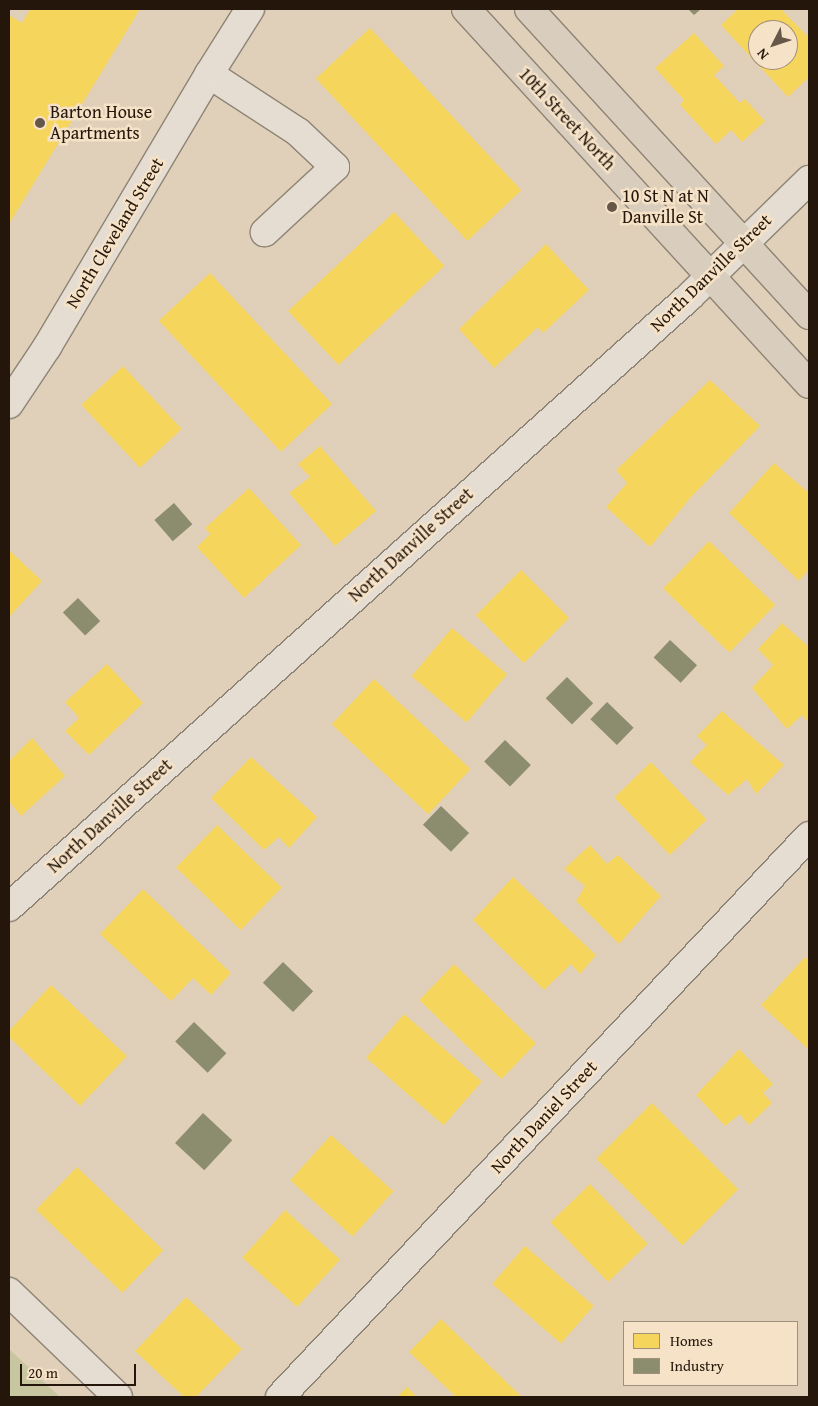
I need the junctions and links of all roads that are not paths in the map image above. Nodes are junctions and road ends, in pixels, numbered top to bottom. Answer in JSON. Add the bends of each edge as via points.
{"nodes":[{"id":1,"x":250,"y":9,"type":"edge"},
{"id":2,"x":466,"y":9,"type":"edge"},
{"id":3,"x":529,"y":9,"type":"edge"},
{"id":4,"x":209,"y":74,"type":"junction"},
{"id":5,"x":809,"y":180,"type":"edge"},
{"id":6,"x":265,"y":232,"type":"dead end"},
{"id":7,"x":743,"y":244,"type":"junction"},
{"id":8,"x":710,"y":275,"type":"junction"},
{"id":9,"x":809,"y":315,"type":"edge"},
{"id":10,"x":809,"y":384,"type":"edge"},
{"id":11,"x":9,"y":404,"type":"edge"},
{"id":12,"x":809,"y":836,"type":"edge"},
{"id":13,"x":9,"y":907,"type":"edge"},
{"id":14,"x":9,"y":1292,"type":"edge"},
{"id":15,"x":118,"y":1397,"type":"edge"},
{"id":16,"x":280,"y":1397,"type":"edge"}],
"edges":[{"from":1,"to":4,"type":"street","name":"North Cleveland Street"},
{"from":2,"to":8,"type":"main road","name":"10th Street North"},
{"from":3,"to":7,"type":"main road"},
{"from":4,"to":6,"type":"street","via":[[298,132],[335,167]]},
{"from":4,"to":11,"type":"street","name":"North Cleveland Street","via":[[47,348]]},
{"from":5,"to":7,"type":"street","name":"North Danville Street"},
{"from":7,"to":8,"type":"street","name":"North Danville Street"},
{"from":7,"to":9,"type":"main road"},
{"from":8,"to":10,"type":"main road","name":"10th Street North"},
{"from":8,"to":13,"type":"street","name":"North Danville Street"},
{"from":12,"to":16,"type":"street","name":"North Daniel Street"},
{"from":14,"to":15,"type":"street"}]}
